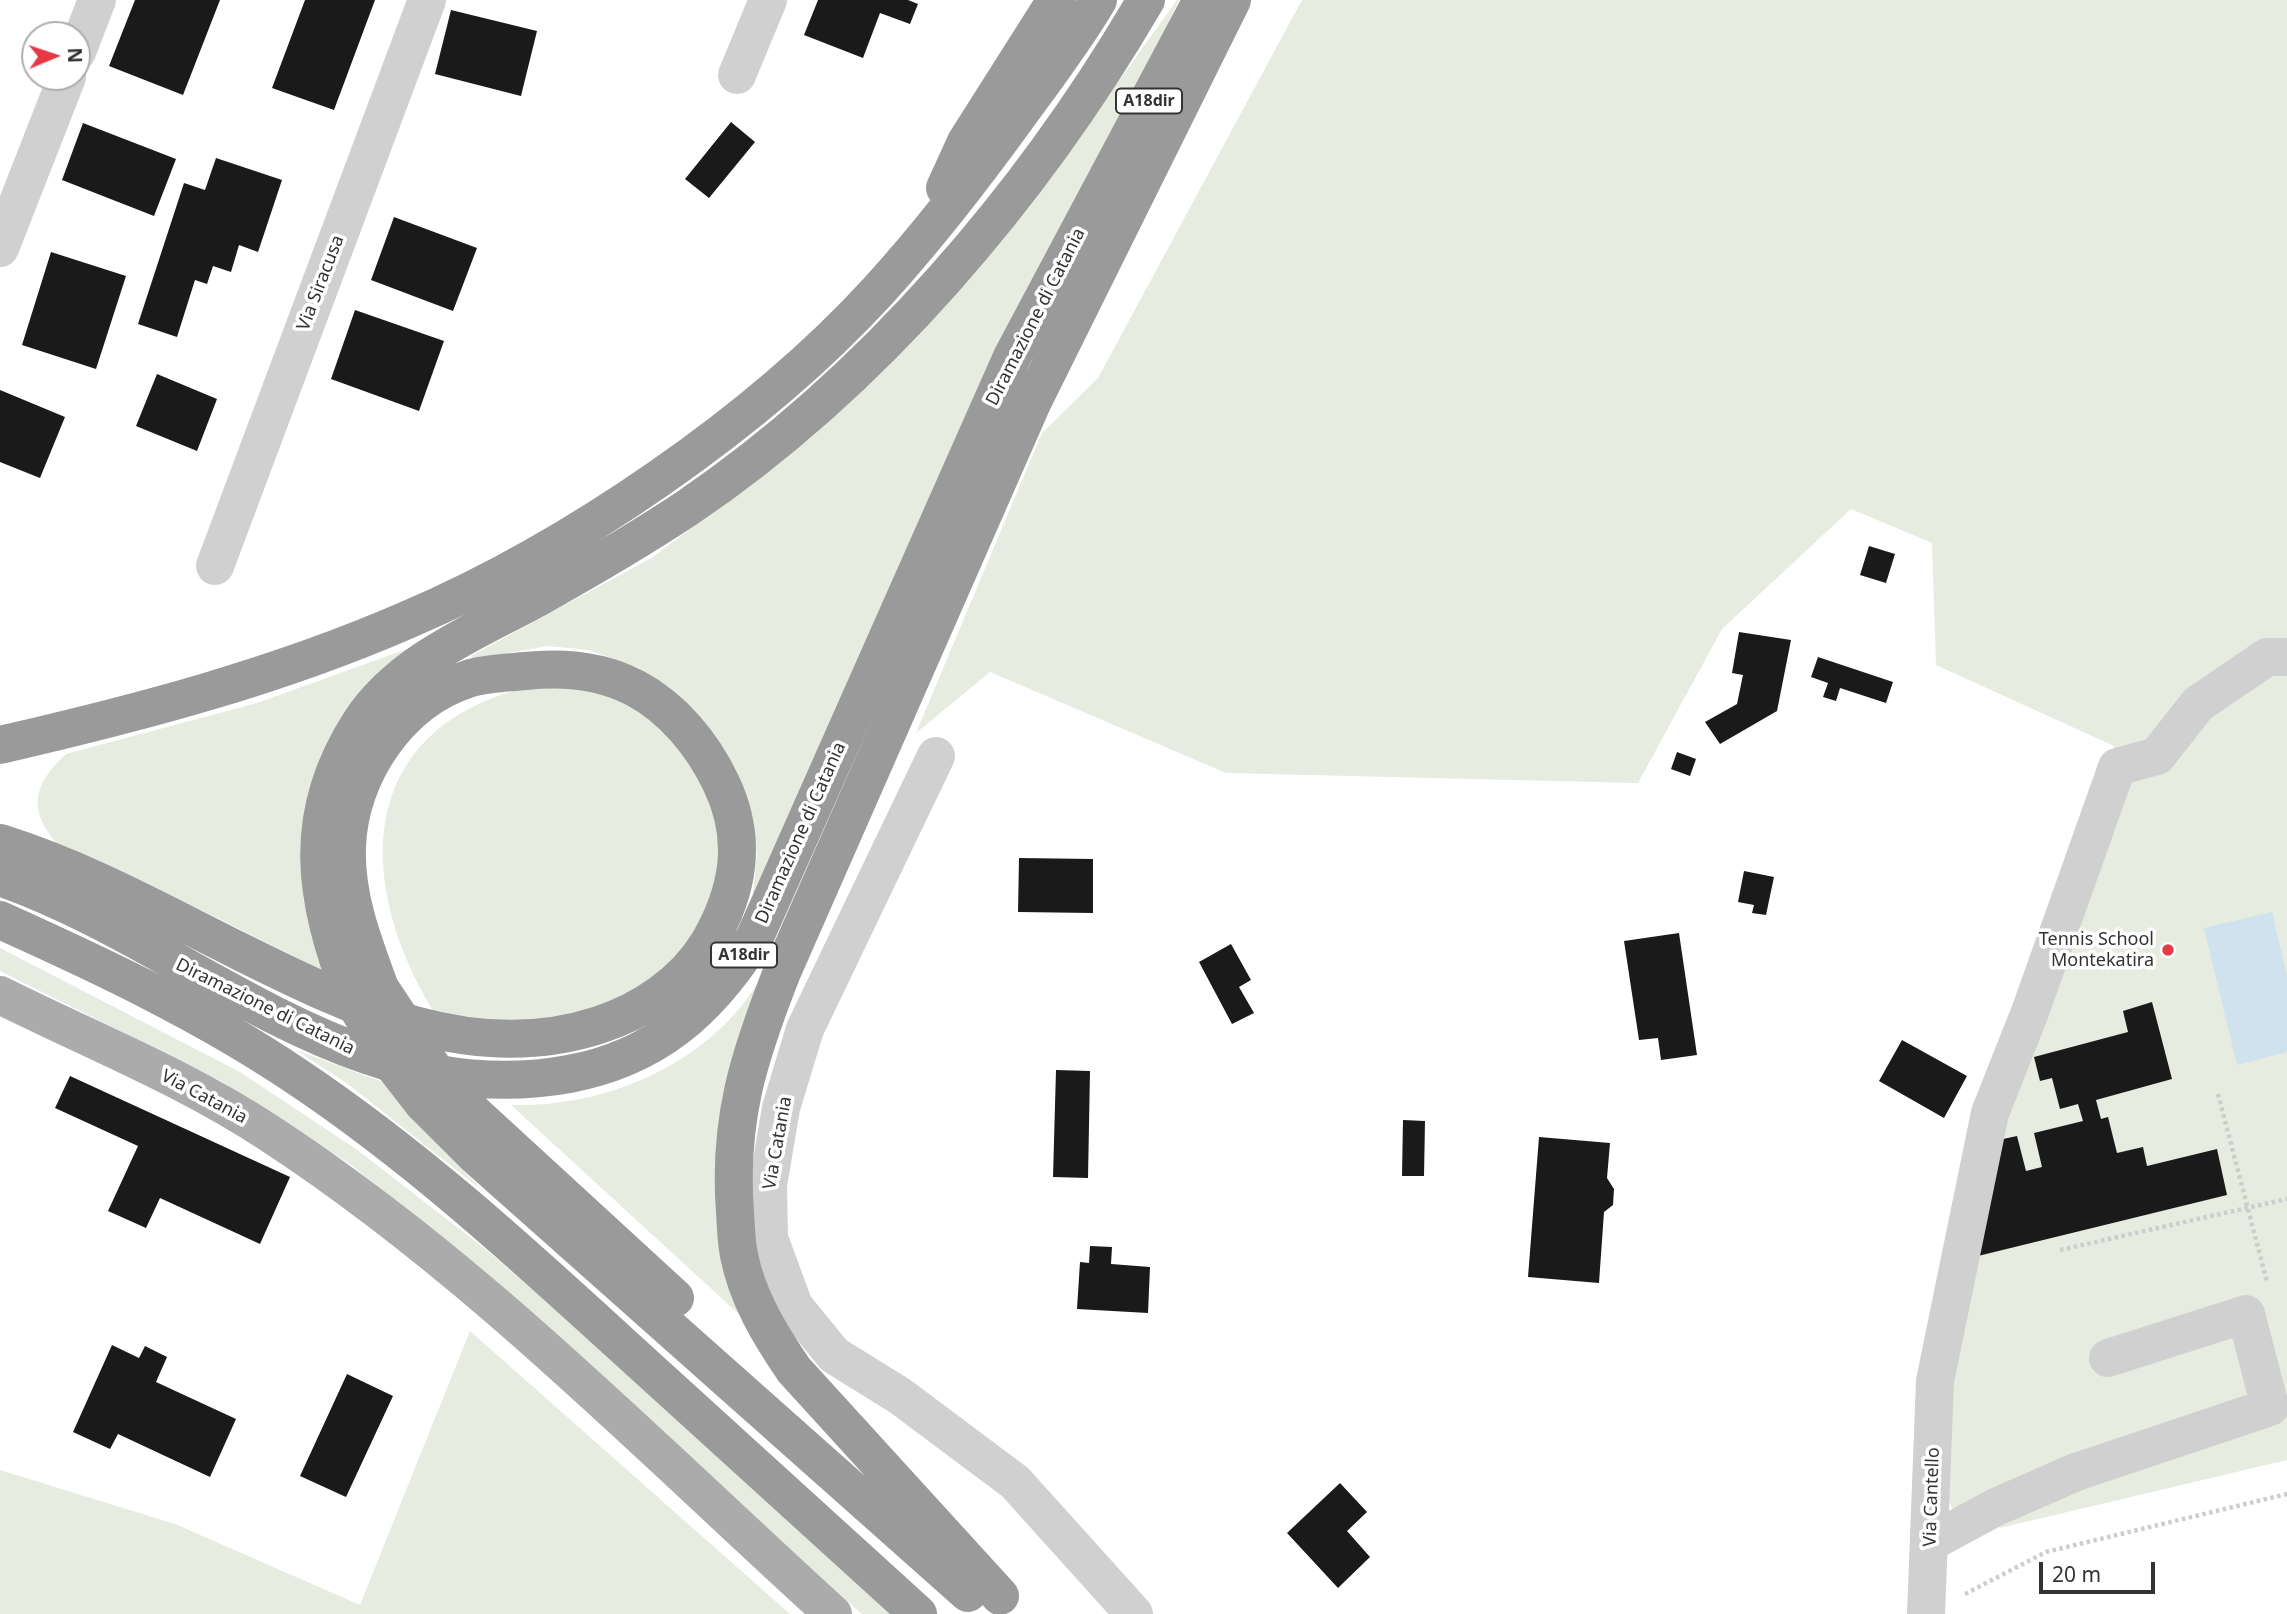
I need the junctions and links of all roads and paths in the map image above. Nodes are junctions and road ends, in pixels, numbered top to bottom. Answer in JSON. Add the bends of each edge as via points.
{"nodes":[{"id":1,"x":97,"y":0,"type":"edge"},
{"id":2,"x":427,"y":0,"type":"edge"},
{"id":3,"x":768,"y":0,"type":"edge"},
{"id":4,"x":1056,"y":0,"type":"edge"},
{"id":5,"x":1098,"y":0,"type":"edge"},
{"id":6,"x":1146,"y":0,"type":"edge"},
{"id":7,"x":1224,"y":1,"type":"edge"},
{"id":8,"x":89,"y":21,"type":"edge"},
{"id":9,"x":737,"y":75,"type":"dead end"},
{"id":10,"x":62,"y":91,"type":"edge"},
{"id":11,"x":920,"y":242,"type":"junction"},
{"id":12,"x":0,"y":248,"type":"edge"},
{"id":13,"x":215,"y":566,"type":"dead end"},
{"id":14,"x":2287,"y":657,"type":"edge"},
{"id":15,"x":0,"y":745,"type":"edge"},
{"id":16,"x":936,"y":756,"type":"dead end"},
{"id":17,"x":0,"y":843,"type":"edge"},
{"id":18,"x":0,"y":877,"type":"edge"},
{"id":19,"x":0,"y":920,"type":"edge"},
{"id":20,"x":366,"y":993,"type":"junction"},
{"id":21,"x":0,"y":995,"type":"edge"},
{"id":22,"x":2218,"y":1094,"type":"dead end"},
{"id":23,"x":2287,"y":1199,"type":"edge"},
{"id":24,"x":2248,"y":1209,"type":"junction"},
{"id":25,"x":2060,"y":1250,"type":"dead end"},
{"id":26,"x":2108,"y":1358,"type":"dead end"},
{"id":27,"x":2279,"y":1411,"type":"edge"},
{"id":28,"x":2287,"y":1494,"type":"edge"},
{"id":29,"x":1931,"y":1542,"type":"junction"},
{"id":30,"x":1963,"y":1595,"type":"dead end"},
{"id":31,"x":1004,"y":1608,"type":"edge"},
{"id":32,"x":833,"y":1614,"type":"edge"},
{"id":33,"x":918,"y":1614,"type":"edge"},
{"id":34,"x":1134,"y":1614,"type":"edge"},
{"id":35,"x":1927,"y":1614,"type":"edge"}],
"edges":[{"from":1,"to":8,"type":"street"},
{"from":2,"to":13,"type":"street","name":"Via Siracusa"},
{"from":3,"to":9,"type":"street"},
{"from":4,"to":11,"type":"highway","via":[[966,142]]},
{"from":5,"to":11,"type":"highway","via":[[992,152]]},
{"from":6,"to":20,"type":"highway","via":[[1081,103],[1031,170],[975,241],[874,353],[758,457],[620,552],[427,659],[388,690],[362,719],[328,786],[318,870],[332,946]]},
{"from":7,"to":18,"type":"highway","name":"Diramazione di Catania","number":"A18dir","via":[[1095,202],[1012,357],[754,939],[702,1008],[665,1037],[629,1057],[544,1079],[470,1080],[423,1073],[313,1034]]},
{"from":7,"to":31,"type":"highway","via":[[1032,402],[782,972],[741,1091],[732,1171],[738,1254],[770,1334],[794,1370]]},
{"from":10,"to":12,"type":"street"},
{"from":11,"to":15,"type":"highway","via":[[840,330],[768,394],[669,469],[533,556],[408,620],[277,669],[152,709]]},
{"from":14,"to":29,"type":"street","name":"Via Cantello","via":[[2267,657],[2198,704],[2157,756],[2117,767],[1990,1113],[1935,1381]]},
{"from":16,"to":34,"type":"street","name":"Via Catania","via":[[806,1029],[781,1108],[768,1185],[769,1238],[794,1306],[834,1355],[900,1396],[1015,1482]]},
{"from":17,"to":20,"type":"highway","via":[[114,888],[369,1012],[467,1037],[543,1037],[622,1017],[654,999],[702,954],[722,920],[739,853],[737,824],[713,765],[690,733],[638,689],[576,670],[469,678],[404,718],[368,767],[347,844],[348,882]]},
{"from":19,"to":33,"type":"highway","via":[[94,963],[232,1037],[381,1135],[495,1229]]},
{"from":20,"to":31,"type":"highway","bridge":true,"via":[[467,1107]]},
{"from":20,"to":31,"type":"highway","bridge":true,"via":[[384,1054],[423,1103],[476,1156]]},
{"from":21,"to":32,"type":"main road","name":"Via Catania","via":[[206,1096],[268,1132],[364,1200],[515,1325]]},
{"from":22,"to":24,"type":"path"},
{"from":23,"to":24,"type":"path"},
{"from":24,"to":25,"type":"path"},
{"from":26,"to":27,"type":"street","via":[[2246,1314]]},
{"from":27,"to":29,"type":"street","via":[[2076,1472]]},
{"from":28,"to":30,"type":"path","via":[[2046,1552]]},
{"from":29,"to":35,"type":"street","name":"Via Cantello"}]}
